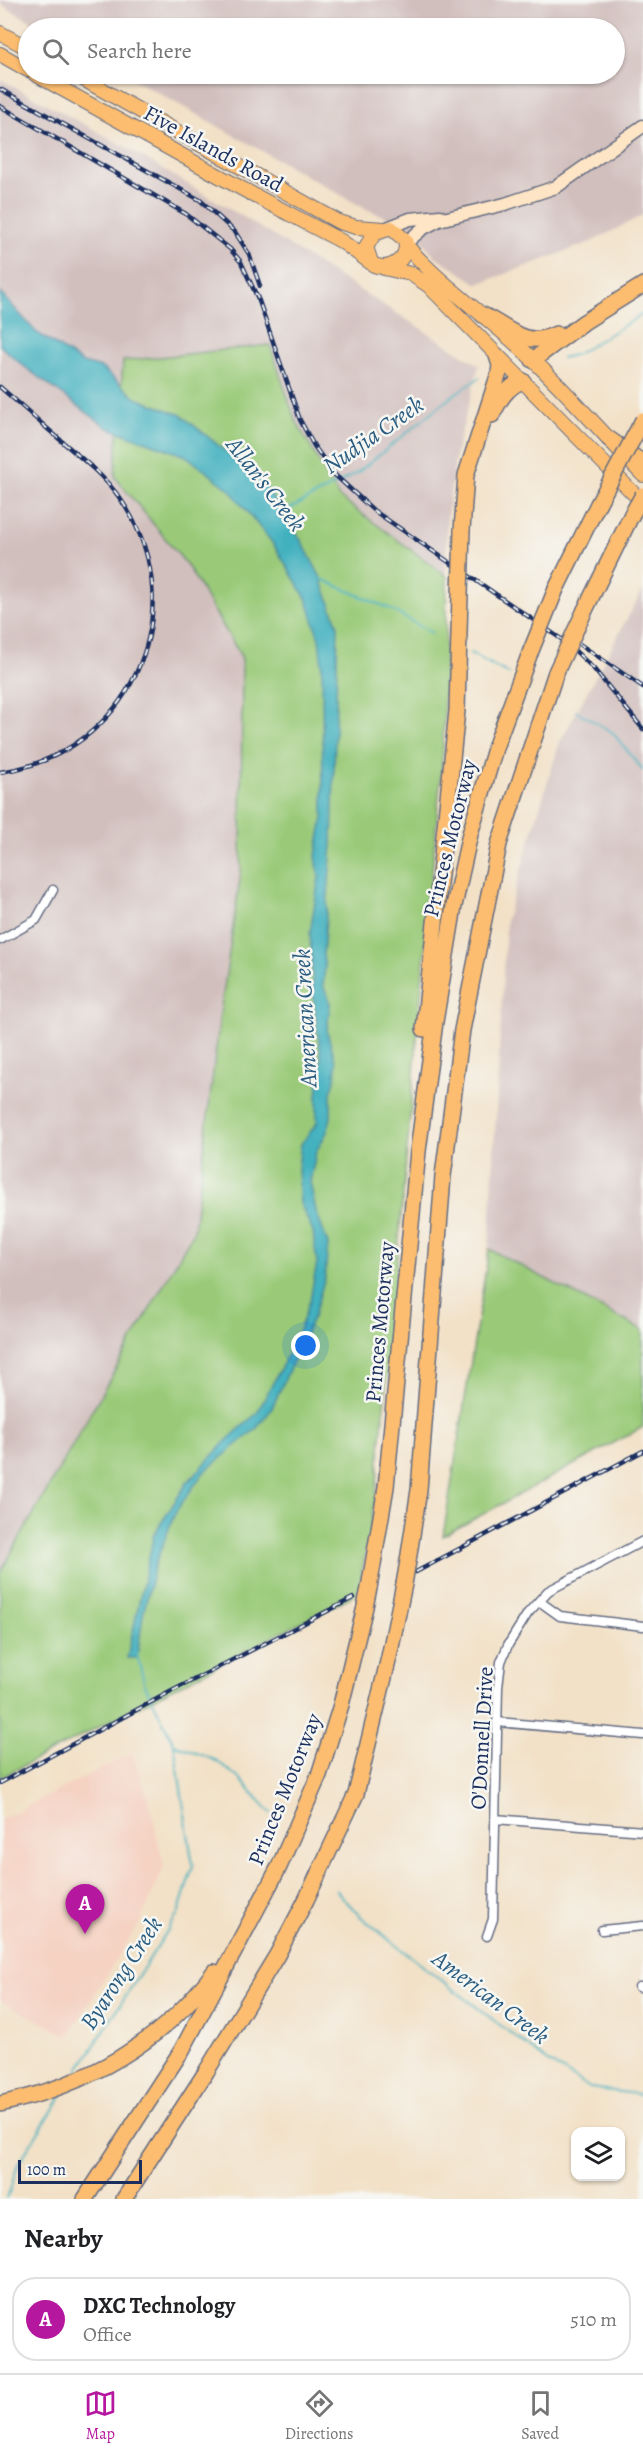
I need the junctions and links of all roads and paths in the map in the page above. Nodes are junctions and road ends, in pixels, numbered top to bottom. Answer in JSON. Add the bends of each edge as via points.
{"nodes":[{"id":1,"x":0,"y":33,"type":"edge"},
{"id":2,"x":18,"y":43,"type":"edge"},
{"id":3,"x":0,"y":54,"type":"edge"},
{"id":4,"x":18,"y":64,"type":"edge"},
{"id":5,"x":53,"y":84,"type":"edge"},
{"id":6,"x":92,"y":84,"type":"edge"},
{"id":7,"x":643,"y":126,"type":"edge"},
{"id":8,"x":453,"y":216,"type":"junction"},
{"id":9,"x":386,"y":228,"type":"junction"},
{"id":10,"x":406,"y":244,"type":"junction"},
{"id":11,"x":376,"y":265,"type":"junction"},
{"id":12,"x":643,"y":285,"type":"edge"},
{"id":13,"x":483,"y":315,"type":"junction"},
{"id":14,"x":584,"y":321,"type":"junction"},
{"id":15,"x":497,"y":356,"type":"junction"},
{"id":16,"x":533,"y":360,"type":"junction"},
{"id":17,"x":527,"y":380,"type":"junction"},
{"id":18,"x":592,"y":420,"type":"junction"},
{"id":19,"x":643,"y":420,"type":"edge"},
{"id":20,"x":609,"y":439,"type":"junction"},
{"id":21,"x":475,"y":447,"type":"junction"},
{"id":22,"x":643,"y":463,"type":"edge"},
{"id":23,"x":643,"y":475,"type":"edge"},
{"id":24,"x":643,"y":495,"type":"edge"},
{"id":25,"x":638,"y":509,"type":"edge"},
{"id":26,"x":53,"y":890,"type":"dead end"},
{"id":27,"x":0,"y":940,"type":"edge"},
{"id":28,"x":418,"y":1151,"type":"junction"},
{"id":29,"x":643,"y":1541,"type":"edge"},
{"id":30,"x":539,"y":1601,"type":"junction"},
{"id":31,"x":643,"y":1626,"type":"edge"},
{"id":32,"x":498,"y":1722,"type":"junction"},
{"id":33,"x":643,"y":1735,"type":"edge"},
{"id":34,"x":495,"y":1819,"type":"junction"},
{"id":35,"x":643,"y":1831,"type":"edge"},
{"id":36,"x":279,"y":1867,"type":"junction"},
{"id":37,"x":643,"y":1926,"type":"edge"},
{"id":38,"x":603,"y":1930,"type":"dead end"},
{"id":39,"x":487,"y":1936,"type":"dead end"},
{"id":40,"x":0,"y":2104,"type":"edge"},
{"id":41,"x":85,"y":2199,"type":"edge"},
{"id":42,"x":124,"y":2199,"type":"edge"}],
"edges":[{"from":1,"to":2,"type":"main road"},
{"from":3,"to":4,"type":"main road"},
{"from":5,"to":11,"type":"main road","name":"Five Islands Road","via":[[341,240]]},
{"from":6,"to":9,"type":"main road","name":"Five Islands Road","via":[[339,222]]},
{"from":7,"to":8,"type":"main road","via":[[556,187]]},
{"from":8,"to":9,"type":"main road","via":[[416,218]]},
{"from":8,"to":10,"type":"main road","via":[[432,223]]},
{"from":9,"to":10,"type":"main road","via":[[399,233]]},
{"from":9,"to":11,"type":"main road","via":[[368,242],[366,251]]},
{"from":10,"to":11,"type":"main road","via":[[398,262]]},
{"from":10,"to":13,"type":"main road","via":[[427,269]]},
{"from":11,"to":15,"type":"main road","name":"Five Islands Road","via":[[425,282]]},
{"from":12,"to":14,"type":"highway"},
{"from":13,"to":14,"type":"highway","via":[[535,341]]},
{"from":13,"to":16,"type":"main road"},
{"from":14,"to":16,"type":"highway"},
{"from":15,"to":17,"type":"main road","name":"Five Islands Road"},
{"from":15,"to":21,"type":"highway","via":[[500,370]]},
{"from":16,"to":17,"type":"main road"},
{"from":16,"to":18,"type":"main road"},
{"from":17,"to":18,"type":"main road","via":[[546,384]]},
{"from":17,"to":21,"type":"highway","via":[[513,385],[502,398]]},
{"from":17,"to":25,"type":"main road","name":"Five Islands Road"},
{"from":18,"to":20,"type":"main road"},
{"from":19,"to":28,"type":"highway","name":"Princes Motorway","bridge":true,"via":[[556,589],[496,745],[453,906]]},
{"from":20,"to":22,"type":"highway"},
{"from":20,"to":23,"type":"main road"},
{"from":21,"to":28,"type":"highway","bridge":true,"via":[[466,475],[457,711],[420,1070]]},
{"from":24,"to":25,"type":"highway","bridge":true},
{"from":25,"to":42,"type":"highway","bridge":true,"via":[[556,672],[499,844],[462,1030],[443,1176],[419,1490],[389,1657],[356,1794],[277,1955]]},
{"from":26,"to":27,"type":"street","via":[[36,920]]},
{"from":28,"to":36,"type":"highway","name":"Princes Motorway","bridge":true,"via":[[386,1487],[369,1588],[341,1705],[319,1775]]},
{"from":29,"to":30,"type":"street","name":"O'Donnell Drive","via":[[562,1582]]},
{"from":30,"to":31,"type":"street","via":[[560,1616]]},
{"from":30,"to":32,"type":"street","name":"O'Donnell Drive","via":[[517,1628],[501,1662]]},
{"from":32,"to":33,"type":"street"},
{"from":32,"to":34,"type":"street","name":"O'Donnell Drive"},
{"from":34,"to":35,"type":"street"},
{"from":34,"to":39,"type":"street","name":"O'Donnell Drive","via":[[493,1919]]},
{"from":36,"to":40,"type":"highway","via":[[235,1944],[201,1990],[157,2034],[108,2067],[44,2093]]},
{"from":36,"to":41,"type":"highway","name":"Princes Motorway","via":[[182,2050]]},
{"from":37,"to":38,"type":"street"}]}
